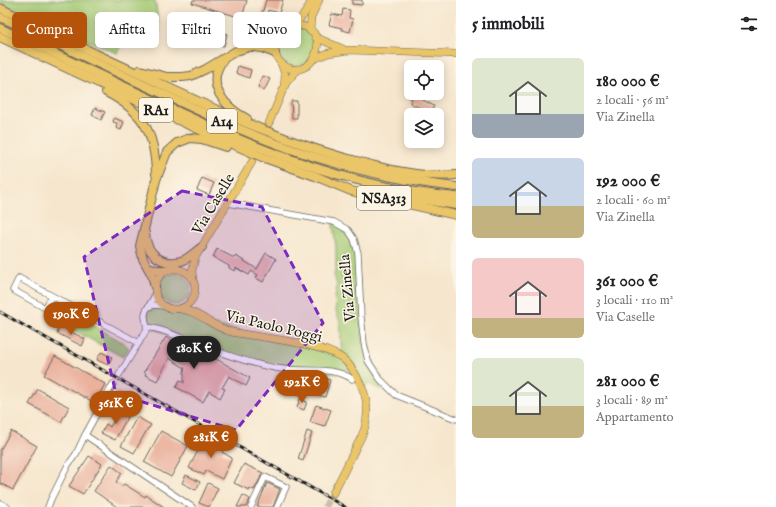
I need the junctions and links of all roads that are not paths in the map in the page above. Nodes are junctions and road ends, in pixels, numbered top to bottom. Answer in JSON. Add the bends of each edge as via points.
{"nodes":[{"id":1,"x":312,"y":0,"type":"edge"},
{"id":2,"x":318,"y":0,"type":"edge"},
{"id":3,"x":0,"y":8,"type":"edge"},
{"id":4,"x":0,"y":18,"type":"edge"},
{"id":5,"x":301,"y":18,"type":"edge"},
{"id":6,"x":301,"y":26,"type":"edge"},
{"id":7,"x":0,"y":28,"type":"edge"},
{"id":8,"x":310,"y":31,"type":"junction"},
{"id":9,"x":0,"y":37,"type":"edge"},
{"id":10,"x":315,"y":37,"type":"junction"},
{"id":11,"x":248,"y":48,"type":"edge"},
{"id":12,"x":262,"y":48,"type":"edge"},
{"id":13,"x":274,"y":48,"type":"edge"},
{"id":14,"x":350,"y":50,"type":"junction"},
{"id":15,"x":275,"y":53,"type":"junction"},
{"id":16,"x":456,"y":54,"type":"edge"},
{"id":17,"x":226,"y":56,"type":"junction"},
{"id":18,"x":107,"y":59,"type":"junction"},
{"id":19,"x":314,"y":60,"type":"junction"},
{"id":20,"x":281,"y":63,"type":"junction"},
{"id":21,"x":298,"y":69,"type":"junction"},
{"id":22,"x":81,"y":75,"type":"junction"},
{"id":23,"x":284,"y":88,"type":"junction"},
{"id":24,"x":269,"y":123,"type":"dead end"},
{"id":25,"x":279,"y":137,"type":"junction"},
{"id":26,"x":270,"y":159,"type":"junction"},
{"id":27,"x":252,"y":162,"type":"dead end"},
{"id":28,"x":315,"y":176,"type":"junction"},
{"id":29,"x":456,"y":176,"type":"edge"},
{"id":30,"x":156,"y":180,"type":"junction"},
{"id":31,"x":456,"y":187,"type":"edge"},
{"id":32,"x":456,"y":197,"type":"edge"},
{"id":33,"x":228,"y":203,"type":"junction"},
{"id":34,"x":456,"y":205,"type":"edge"},
{"id":35,"x":456,"y":215,"type":"edge"},
{"id":36,"x":145,"y":222,"type":"junction"},
{"id":37,"x":202,"y":247,"type":"junction"},
{"id":38,"x":195,"y":258,"type":"junction"},
{"id":39,"x":148,"y":267,"type":"junction"},
{"id":40,"x":178,"y":269,"type":"junction"},
{"id":41,"x":167,"y":270,"type":"junction"},
{"id":42,"x":193,"y":279,"type":"junction"},
{"id":43,"x":155,"y":290,"type":"junction"},
{"id":44,"x":52,"y":296,"type":"junction"},
{"id":45,"x":194,"y":296,"type":"junction"},
{"id":46,"x":165,"y":306,"type":"junction"},
{"id":47,"x":149,"y":307,"type":"junction"},
{"id":48,"x":180,"y":309,"type":"junction"},
{"id":49,"x":197,"y":314,"type":"junction"},
{"id":50,"x":147,"y":327,"type":"junction"},
{"id":51,"x":139,"y":343,"type":"junction"},
{"id":52,"x":119,"y":375,"type":"dead end"},
{"id":53,"x":352,"y":379,"type":"dead end"},
{"id":54,"x":113,"y":384,"type":"dead end"},
{"id":55,"x":456,"y":419,"type":"edge"},
{"id":56,"x":85,"y":435,"type":"junction"},
{"id":57,"x":333,"y":493,"type":"tunnel mouth"},
{"id":58,"x":0,"y":503,"type":"edge"},
{"id":59,"x":7,"y":507,"type":"edge"},
{"id":60,"x":48,"y":507,"type":"edge"},
{"id":61,"x":192,"y":507,"type":"edge"},
{"id":62,"x":251,"y":507,"type":"edge"},
{"id":63,"x":277,"y":507,"type":"edge"}],
"edges":[{"from":1,"to":5,"type":"main road"},
{"from":2,"to":8,"type":"main road","via":[[311,17]]},
{"from":3,"to":18,"type":"highway","number":"RA1"},
{"from":4,"to":31,"type":"highway","number":"A14","via":[[269,141],[353,168]]},
{"from":6,"to":8,"type":"main road"},
{"from":7,"to":32,"type":"highway","number":"A14","via":[[212,127],[294,161],[381,185]]},
{"from":8,"to":10,"type":"main road"},
{"from":9,"to":22,"type":"highway","number":"RA1"},
{"from":10,"to":14,"type":"main road"},
{"from":10,"to":19,"type":"main road","via":[[318,49]]},
{"from":11,"to":17,"type":"highway"},
{"from":12,"to":15,"type":"highway"},
{"from":13,"to":15,"type":"main road"},
{"from":14,"to":16,"type":"main road"},
{"from":14,"to":19,"type":"main road","via":[[328,53]]},
{"from":15,"to":20,"type":"main road"},
{"from":17,"to":18,"type":"highway","via":[[197,74],[182,77],[157,75]]},
{"from":17,"to":25,"type":"highway","via":[[219,65],[216,78],[218,93],[222,100],[239,115],[266,127]]},
{"from":18,"to":25,"type":"highway","number":"RA1"},
{"from":19,"to":21,"type":"main road"},
{"from":20,"to":21,"type":"main road"},
{"from":20,"to":23,"type":"main road","via":[[285,76]]},
{"from":21,"to":23,"type":"main road"},
{"from":22,"to":26,"type":"highway","number":"RA1","via":[[229,143]]},
{"from":22,"to":30,"type":"highway","via":[[91,84],[126,104],[145,124],[153,146]]},
{"from":23,"to":24,"type":"main road"},
{"from":25,"to":29,"type":"highway","number":"RA1","via":[[392,170],[423,175]]},
{"from":26,"to":28,"type":"highway","number":"RA1"},
{"from":26,"to":30,"type":"highway","via":[[255,158],[202,139],[186,139],[177,142],[167,152]]},
{"from":27,"to":33,"type":"main road","name":"Via Caselle"},
{"from":28,"to":34,"type":"highway","number":"RA1","via":[[383,193]]},
{"from":28,"to":35,"type":"highway","number":"NSA313","via":[[351,191]]},
{"from":30,"to":36,"type":"highway"},
{"from":33,"to":37,"type":"main road","name":"Via Caselle"},
{"from":33,"to":55,"type":"street","name":"Via Zinella","via":[[334,222],[348,230],[358,253],[361,317],[368,361],[380,379],[396,395]]},
{"from":36,"to":37,"type":"highway","via":[[147,246],[160,260],[182,260]]},
{"from":36,"to":39,"type":"highway","via":[[140,246]]},
{"from":37,"to":38,"type":"main road","name":"Via Caselle"},
{"from":38,"to":40,"type":"main road","name":"Via Caselle"},
{"from":38,"to":42,"type":"main road","name":"Via Caselle"},
{"from":39,"to":41,"type":"highway"},
{"from":39,"to":43,"type":"highway"},
{"from":40,"to":41,"type":"main road","name":"Via Caselle"},
{"from":40,"to":42,"type":"main road"},
{"from":41,"to":43,"type":"main road","via":[[156,280]]},
{"from":42,"to":45,"type":"main road","name":"Via Caselle","via":[[196,290]]},
{"from":43,"to":46,"type":"main road","via":[[158,301]]},
{"from":43,"to":47,"type":"street"},
{"from":44,"to":44,"type":"street","via":[[19,278],[13,290],[45,308]]},
{"from":44,"to":51,"type":"street"},
{"from":45,"to":48,"type":"main road","via":[[189,304]]},
{"from":45,"to":49,"type":"main road","name":"Via Caselle"},
{"from":46,"to":47,"type":"street"},
{"from":46,"to":48,"type":"main road"},
{"from":47,"to":50,"type":"street","via":[[145,312]]},
{"from":48,"to":49,"type":"main road"},
{"from":49,"to":57,"type":"main road","name":"Via Paolo Poggi","via":[[224,330],[329,352],[342,359],[353,370],[363,388],[367,406],[366,421],[363,434]]},
{"from":50,"to":51,"type":"street"},
{"from":50,"to":53,"type":"street","via":[[254,363],[275,368],[326,371],[346,375]]},
{"from":51,"to":52,"type":"street"},
{"from":54,"to":56,"type":"street"},
{"from":56,"to":60,"type":"street"},
{"from":56,"to":61,"type":"street"},
{"from":58,"to":59,"type":"street"},
{"from":62,"to":63,"type":"street","via":[[265,476],[286,487]]}]}
